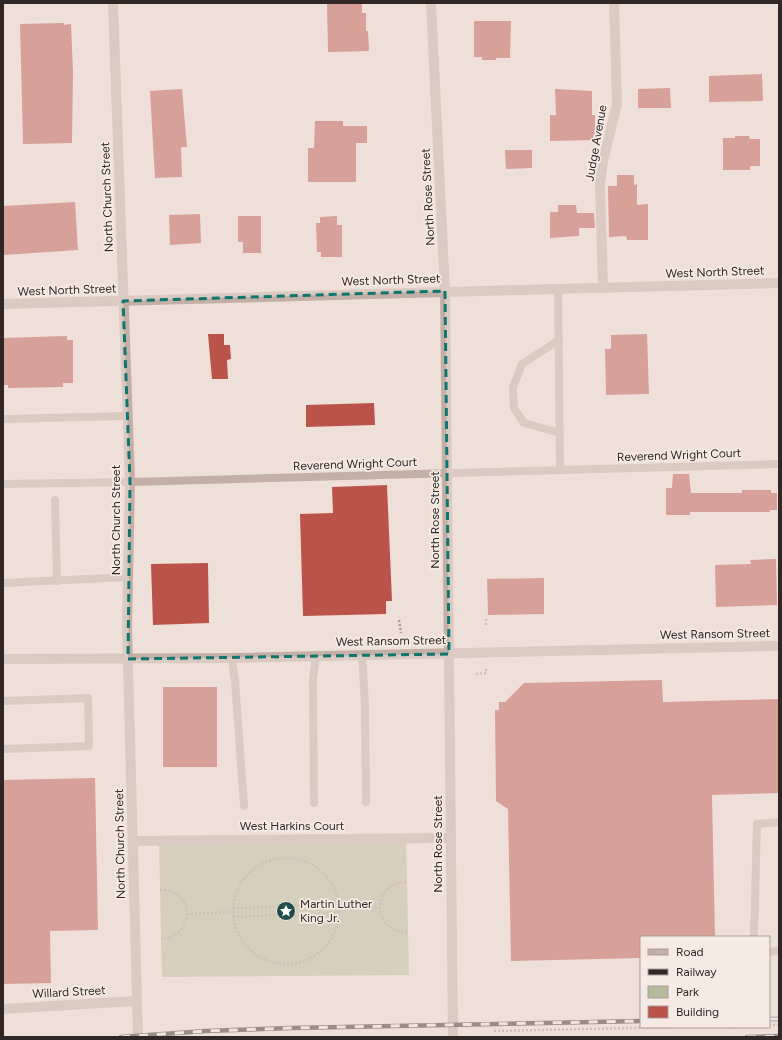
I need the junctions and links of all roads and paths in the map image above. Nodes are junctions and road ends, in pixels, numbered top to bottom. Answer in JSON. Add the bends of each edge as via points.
{"nodes":[{"id":1,"x":113,"y":3,"type":"edge"},
{"id":2,"x":431,"y":3,"type":"edge"},
{"id":3,"x":614,"y":3,"type":"edge"},
{"id":4,"x":779,"y":283,"type":"edge"},
{"id":5,"x":603,"y":288,"type":"junction"},
{"id":6,"x":558,"y":289,"type":"junction"},
{"id":7,"x":445,"y":291,"type":"junction"},
{"id":8,"x":123,"y":301,"type":"junction"},
{"id":9,"x":3,"y":304,"type":"edge"},
{"id":10,"x":559,"y":340,"type":"junction"},
{"id":11,"x":127,"y":416,"type":"junction"},
{"id":12,"x":3,"y":419,"type":"edge"},
{"id":13,"x":560,"y":433,"type":"junction"},
{"id":14,"x":779,"y":464,"type":"edge"},
{"id":15,"x":560,"y":470,"type":"junction"},
{"id":16,"x":448,"y":473,"type":"junction"},
{"id":17,"x":130,"y":482,"type":"junction"},
{"id":18,"x":3,"y":484,"type":"edge"},
{"id":19,"x":55,"y":500,"type":"dead end"},
{"id":20,"x":128,"y":577,"type":"junction"},
{"id":21,"x":57,"y":581,"type":"junction"},
{"id":22,"x":3,"y":583,"type":"edge"},
{"id":23,"x":486,"y":619,"type":"dead end"},
{"id":24,"x":399,"y":620,"type":"dead end"},
{"id":25,"x":486,"y":627,"type":"dead end"},
{"id":26,"x":401,"y":632,"type":"dead end"},
{"id":27,"x":779,"y":646,"type":"edge"},
{"id":28,"x":449,"y":654,"type":"junction"},
{"id":29,"x":362,"y":655,"type":"junction"},
{"id":30,"x":316,"y":656,"type":"junction"},
{"id":31,"x":232,"y":658,"type":"junction"},
{"id":32,"x":3,"y":659,"type":"edge"},
{"id":33,"x":128,"y":659,"type":"junction"},
{"id":34,"x":486,"y":673,"type":"dead end"},
{"id":35,"x":476,"y":674,"type":"dead end"},
{"id":36,"x":3,"y":701,"type":"edge"},
{"id":37,"x":3,"y":749,"type":"edge"},
{"id":38,"x":366,"y":802,"type":"dead end"},
{"id":39,"x":314,"y":803,"type":"dead end"},
{"id":40,"x":244,"y":806,"type":"dead end"},
{"id":41,"x":779,"y":822,"type":"edge"},
{"id":42,"x":451,"y":838,"type":"junction"},
{"id":43,"x":133,"y":841,"type":"junction"},
{"id":44,"x":406,"y":882,"type":"dead end"},
{"id":45,"x":160,"y":890,"type":"dead end"},
{"id":46,"x":339,"y":905,"type":"junction"},
{"id":47,"x":294,"y":906,"type":"junction"},
{"id":48,"x":277,"y":907,"type":"junction"},
{"id":49,"x":232,"y":908,"type":"junction"},
{"id":50,"x":380,"y":908,"type":"junction"},
{"id":51,"x":339,"y":909,"type":"junction"},
{"id":52,"x":232,"y":912,"type":"junction"},
{"id":53,"x":339,"y":913,"type":"junction"},
{"id":54,"x":187,"y":914,"type":"junction"},
{"id":55,"x":277,"y":915,"type":"junction"},
{"id":56,"x":294,"y":915,"type":"junction"},
{"id":57,"x":233,"y":917,"type":"junction"},
{"id":58,"x":407,"y":932,"type":"dead end"},
{"id":59,"x":754,"y":936,"type":"edge"},
{"id":60,"x":161,"y":939,"type":"dead end"},
{"id":61,"x":136,"y":1001,"type":"junction"},
{"id":62,"x":3,"y":1009,"type":"edge"},
{"id":63,"x":662,"y":1028,"type":"edge"},
{"id":64,"x":494,"y":1031,"type":"dead end"},
{"id":65,"x":138,"y":1037,"type":"edge"},
{"id":66,"x":452,"y":1037,"type":"edge"}],
"edges":[{"from":1,"to":8,"type":"street","name":"North Church Street"},
{"from":2,"to":7,"type":"street","name":"North Rose Street"},
{"from":3,"to":5,"type":"street","name":"Judge Avenue","via":[[617,104],[600,184]]},
{"from":4,"to":5,"type":"street","name":"West North Street"},
{"from":5,"to":6,"type":"street","name":"West North Street"},
{"from":6,"to":7,"type":"street","name":"West North Street"},
{"from":6,"to":10,"type":"lane"},
{"from":7,"to":8,"type":"street","name":"West North Street"},
{"from":7,"to":16,"type":"street","name":"North Rose Street"},
{"from":8,"to":9,"type":"street","name":"West North Street"},
{"from":8,"to":11,"type":"street","name":"North Church Street"},
{"from":10,"to":13,"type":"lane"},
{"from":10,"to":13,"type":"lane","via":[[522,364],[514,387],[514,408],[524,423]]},
{"from":11,"to":12,"type":"lane"},
{"from":11,"to":17,"type":"street","name":"North Church Street"},
{"from":13,"to":15,"type":"lane"},
{"from":14,"to":15,"type":"lane","name":"Reverend Wright Court"},
{"from":15,"to":16,"type":"lane","name":"Reverend Wright Court"},
{"from":16,"to":17,"type":"lane","name":"Reverend Wright Court"},
{"from":16,"to":28,"type":"street","name":"North Rose Street"},
{"from":17,"to":18,"type":"lane","name":"Reverend Wright Court"},
{"from":17,"to":20,"type":"street","name":"North Church Street"},
{"from":19,"to":21,"type":"lane"},
{"from":20,"to":21,"type":"lane"},
{"from":20,"to":33,"type":"street","name":"North Church Street"},
{"from":21,"to":22,"type":"lane"},
{"from":23,"to":25,"type":"path"},
{"from":24,"to":26,"type":"path"},
{"from":27,"to":28,"type":"street","name":"West Ransom Street"},
{"from":28,"to":29,"type":"street","name":"West Ransom Street"},
{"from":28,"to":42,"type":"street","name":"North Rose Street"},
{"from":29,"to":30,"type":"street","name":"West Ransom Street"},
{"from":29,"to":38,"type":"lane"},
{"from":30,"to":31,"type":"street","name":"West Ransom Street"},
{"from":30,"to":39,"type":"lane","via":[[313,678]]},
{"from":31,"to":33,"type":"street","name":"West Ransom Street"},
{"from":31,"to":40,"type":"lane"},
{"from":32,"to":33,"type":"street","name":"West Ransom Street"},
{"from":33,"to":43,"type":"street","name":"North Church Street"},
{"from":34,"to":35,"type":"path"},
{"from":36,"to":37,"type":"lane","via":[[88,698],[90,746]]},
{"from":41,"to":59,"type":"lane","via":[[757,824]]},
{"from":42,"to":43,"type":"street","name":"West Harkins Court"},
{"from":42,"to":66,"type":"street","name":"North Rose Street"},
{"from":43,"to":61,"type":"street","name":"North Church Street"},
{"from":44,"to":50,"type":"path","via":[[391,886],[381,899]]},
{"from":45,"to":54,"type":"path","via":[[174,892],[181,898],[186,905]]},
{"from":46,"to":47,"type":"path"},
{"from":46,"to":49,"type":"path","via":[[333,884],[325,874],[315,866],[291,857],[265,861],[244,876],[237,887]]},
{"from":46,"to":51,"type":"path"},
{"from":47,"to":48,"type":"path","via":[[287,901]]},
{"from":47,"to":56,"type":"path"},
{"from":48,"to":49,"type":"path"},
{"from":48,"to":55,"type":"path"},
{"from":49,"to":52,"type":"path"},
{"from":50,"to":51,"type":"path"},
{"from":50,"to":58,"type":"path","via":[[386,924],[393,929]]},
{"from":51,"to":53,"type":"path"},
{"from":52,"to":54,"type":"path"},
{"from":52,"to":57,"type":"path"},
{"from":53,"to":56,"type":"path"},
{"from":53,"to":57,"type":"path","via":[[334,934],[327,945],[312,957],[294,964],[281,964],[257,956],[239,937]]},
{"from":54,"to":60,"type":"path","via":[[182,930],[176,936]]},
{"from":55,"to":56,"type":"path","via":[[287,920]]},
{"from":55,"to":57,"type":"path"},
{"from":61,"to":62,"type":"street","name":"Willard Street"},
{"from":61,"to":65,"type":"street","name":"North Church Street"},
{"from":63,"to":64,"type":"path"}]}
